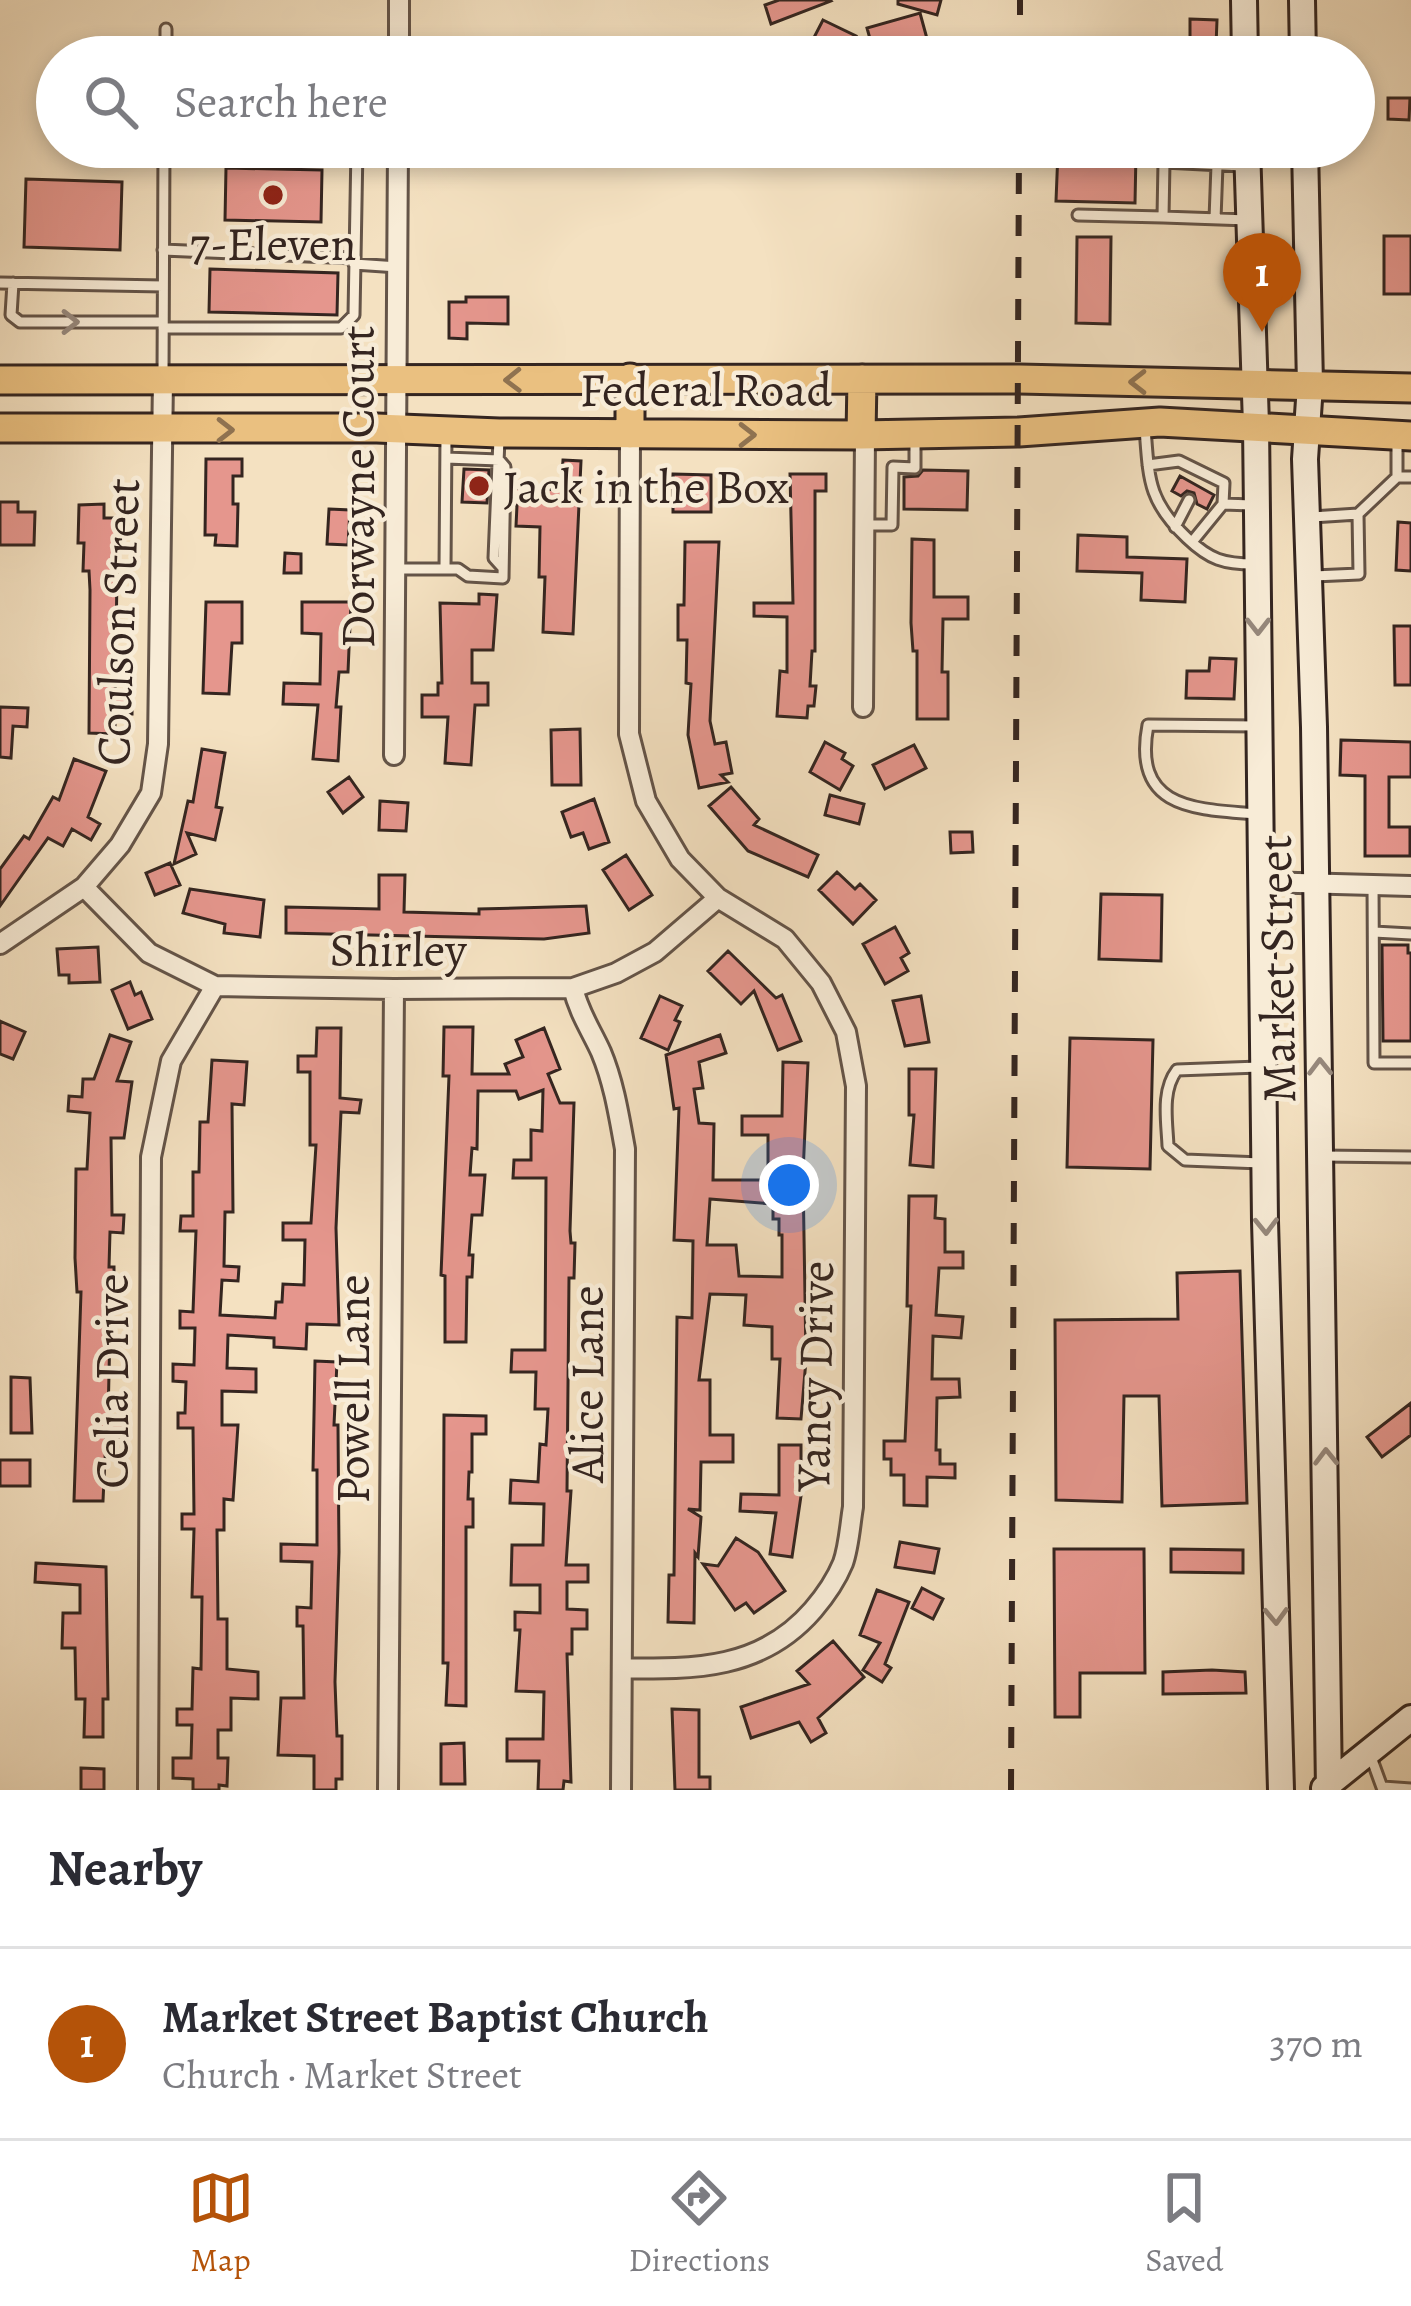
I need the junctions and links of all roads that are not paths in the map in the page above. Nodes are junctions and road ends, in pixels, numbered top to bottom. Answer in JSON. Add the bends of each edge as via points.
{"nodes":[{"id":1,"x":399,"y":0,"type":"edge"},
{"id":2,"x":1244,"y":0,"type":"edge"},
{"id":3,"x":1302,"y":0,"type":"edge"},
{"id":4,"x":166,"y":29,"type":"dead end"},
{"id":5,"x":166,"y":36,"type":"edge"},
{"id":6,"x":399,"y":36,"type":"edge"},
{"id":7,"x":1245,"y":36,"type":"edge"},
{"id":8,"x":1303,"y":36,"type":"edge"},
{"id":9,"x":164,"y":168,"type":"edge"},
{"id":10,"x":356,"y":168,"type":"edge"},
{"id":11,"x":398,"y":168,"type":"edge"},
{"id":12,"x":1164,"y":168,"type":"edge"},
{"id":13,"x":1217,"y":168,"type":"edge"},
{"id":14,"x":1248,"y":168,"type":"edge"},
{"id":15,"x":1305,"y":168,"type":"edge"},
{"id":16,"x":1078,"y":215,"type":"dead end"},
{"id":17,"x":1163,"y":217,"type":"junction"},
{"id":18,"x":1215,"y":219,"type":"junction"},
{"id":19,"x":1250,"y":220,"type":"junction"},
{"id":20,"x":163,"y":250,"type":"junction"},
{"id":21,"x":354,"y":261,"type":"junction"},
{"id":22,"x":398,"y":267,"type":"junction"},
{"id":23,"x":0,"y":283,"type":"edge"},
{"id":24,"x":13,"y":283,"type":"junction"},
{"id":25,"x":163,"y":286,"type":"junction"},
{"id":26,"x":163,"y":326,"type":"junction"},
{"id":27,"x":630,"y":378,"type":"junction"},
{"id":28,"x":862,"y":379,"type":"junction"},
{"id":29,"x":0,"y":380,"type":"edge"},
{"id":30,"x":163,"y":380,"type":"junction"},
{"id":31,"x":398,"y":381,"type":"junction"},
{"id":32,"x":1255,"y":383,"type":"junction"},
{"id":33,"x":1310,"y":385,"type":"junction"},
{"id":34,"x":1411,"y":388,"type":"edge"},
{"id":35,"x":1145,"y":423,"type":"junction"},
{"id":36,"x":1256,"y":425,"type":"junction"},
{"id":37,"x":0,"y":428,"type":"edge"},
{"id":38,"x":398,"y":428,"type":"junction"},
{"id":39,"x":1307,"y":429,"type":"junction"},
{"id":40,"x":162,"y":430,"type":"junction"},
{"id":41,"x":630,"y":434,"type":"junction"},
{"id":42,"x":915,"y":434,"type":"junction"},
{"id":43,"x":863,"y":435,"type":"junction"},
{"id":44,"x":1404,"y":436,"type":"edge"},
{"id":45,"x":446,"y":444,"type":"junction"},
{"id":46,"x":499,"y":446,"type":"junction"},
{"id":47,"x":1148,"y":465,"type":"junction"},
{"id":48,"x":1202,"y":472,"type":"junction"},
{"id":49,"x":1411,"y":476,"type":"edge"},
{"id":50,"x":1397,"y":477,"type":"junction"},
{"id":51,"x":1197,"y":485,"type":"dead end"},
{"id":52,"x":1189,"y":500,"type":"dead end"},
{"id":53,"x":1223,"y":504,"type":"junction"},
{"id":54,"x":1257,"y":505,"type":"junction"},
{"id":55,"x":1358,"y":514,"type":"junction"},
{"id":56,"x":1307,"y":517,"type":"junction"},
{"id":57,"x":865,"y":525,"type":"junction"},
{"id":58,"x":1175,"y":527,"type":"junction"},
{"id":59,"x":1192,"y":542,"type":"junction"},
{"id":60,"x":1258,"y":564,"type":"junction"},
{"id":61,"x":396,"y":569,"type":"junction"},
{"id":62,"x":445,"y":569,"type":"junction"},
{"id":63,"x":1309,"y":576,"type":"junction"},
{"id":64,"x":863,"y":707,"type":"dead end"},
{"id":65,"x":1258,"y":726,"type":"junction"},
{"id":66,"x":394,"y":755,"type":"dead end"},
{"id":67,"x":1262,"y":814,"type":"junction"},
{"id":68,"x":1262,"y":882,"type":"junction"},
{"id":69,"x":1316,"y":884,"type":"junction"},
{"id":70,"x":1373,"y":885,"type":"junction"},
{"id":71,"x":1411,"y":886,"type":"edge"},
{"id":72,"x":84,"y":887,"type":"junction"},
{"id":73,"x":718,"y":898,"type":"junction"},
{"id":74,"x":1374,"y":932,"type":"junction"},
{"id":75,"x":1411,"y":934,"type":"edge"},
{"id":76,"x":0,"y":944,"type":"edge"},
{"id":77,"x":215,"y":986,"type":"junction"},
{"id":78,"x":573,"y":988,"type":"junction"},
{"id":79,"x":394,"y":989,"type":"junction"},
{"id":80,"x":1411,"y":1063,"type":"edge"},
{"id":81,"x":1264,"y":1067,"type":"junction"},
{"id":82,"x":1321,"y":1156,"type":"junction"},
{"id":83,"x":1411,"y":1157,"type":"edge"},
{"id":84,"x":1265,"y":1163,"type":"junction"},
{"id":85,"x":622,"y":1668,"type":"junction"},
{"id":86,"x":1411,"y":1718,"type":"edge"},
{"id":87,"x":1370,"y":1752,"type":"junction"},
{"id":88,"x":1327,"y":1788,"type":"edge"},
{"id":89,"x":1383,"y":1789,"type":"edge"},
{"id":90,"x":1411,"y":1789,"type":"edge"},
{"id":91,"x":148,"y":1790,"type":"edge"},
{"id":92,"x":388,"y":1790,"type":"edge"},
{"id":93,"x":621,"y":1790,"type":"edge"},
{"id":94,"x":1281,"y":1790,"type":"edge"}],
"edges":[{"from":1,"to":6,"type":"street"},
{"from":2,"to":7,"type":"main road"},
{"from":3,"to":8,"type":"main road"},
{"from":4,"to":5,"type":"lane"},
{"from":9,"to":20,"type":"lane"},
{"from":10,"to":21,"type":"lane"},
{"from":11,"to":22,"type":"street","name":"Dorwayne Court"},
{"from":12,"to":17,"type":"lane"},
{"from":13,"to":18,"type":"lane"},
{"from":14,"to":19,"type":"main road","name":"Market Street"},
{"from":15,"to":33,"type":"main road","name":"Market Street"},
{"from":16,"to":17,"type":"lane"},
{"from":17,"to":18,"type":"lane"},
{"from":18,"to":19,"type":"lane"},
{"from":19,"to":32,"type":"main road","name":"Market Street"},
{"from":20,"to":21,"type":"lane"},
{"from":20,"to":25,"type":"lane"},
{"from":21,"to":22,"type":"lane"},
{"from":21,"to":26,"type":"lane","via":[[353,315],[341,328]]},
{"from":22,"to":31,"type":"street","name":"Dorwayne Court"},
{"from":23,"to":24,"type":"lane"},
{"from":24,"to":25,"type":"lane"},
{"from":24,"to":26,"type":"lane","one_way":true,"via":[[11,315],[20,322]]},
{"from":25,"to":26,"type":"lane"},
{"from":26,"to":30,"type":"lane"},
{"from":27,"to":28,"type":"main road","name":"Federal Road"},
{"from":27,"to":31,"type":"main road","name":"Federal Road","one_way":true},
{"from":27,"to":41,"type":"main road"},
{"from":32,"to":28,"type":"main road","name":"Federal Road","one_way":true},
{"from":28,"to":43,"type":"main road"},
{"from":29,"to":30,"type":"main road","name":"Federal Road"},
{"from":30,"to":31,"type":"main road","name":"Federal Road"},
{"from":30,"to":40,"type":"street","name":"Coulson Street"},
{"from":31,"to":38,"type":"street","name":"Dorwayne Court"},
{"from":32,"to":33,"type":"main road","name":"Federal Road"},
{"from":32,"to":36,"type":"main road","name":"Market Street"},
{"from":33,"to":34,"type":"main road","name":"Federal Road"},
{"from":33,"to":39,"type":"main road","name":"Market Street"},
{"from":35,"to":36,"type":"main road","name":"Federal Road"},
{"from":35,"to":42,"type":"main road","name":"Federal Road"},
{"from":35,"to":47,"type":"lane"},
{"from":36,"to":39,"type":"main road","name":"Federal Road"},
{"from":36,"to":54,"type":"main road","name":"Market Street"},
{"from":37,"to":40,"type":"main road","name":"Federal Road"},
{"from":40,"to":38,"type":"main road","name":"Federal Road","one_way":true},
{"from":38,"to":45,"type":"main road","name":"Federal Road"},
{"from":38,"to":61,"type":"street","name":"Dorwayne Court"},
{"from":39,"to":44,"type":"main road","name":"Federal Road"},
{"from":39,"to":56,"type":"main road","name":"Market Street"},
{"from":40,"to":72,"type":"street","name":"Coulson Street","via":[[151,793]]},
{"from":41,"to":43,"type":"main road","name":"Federal Road","one_way":true},
{"from":41,"to":46,"type":"main road","name":"Federal Road"},
{"from":41,"to":73,"type":"street","name":"Yancy Drive","via":[[632,757],[667,841]]},
{"from":42,"to":43,"type":"main road","name":"Federal Road"},
{"from":42,"to":57,"type":"lane","via":[[915,468],[893,467],[892,525]]},
{"from":43,"to":57,"type":"street"},
{"from":44,"to":50,"type":"lane"},
{"from":45,"to":46,"type":"main road","name":"Federal Road"},
{"from":45,"to":62,"type":"lane"},
{"from":46,"to":62,"type":"lane","via":[[503,573]]},
{"from":47,"to":48,"type":"lane","via":[[1179,461]]},
{"from":47,"to":58,"type":"lane","via":[[1162,514]]},
{"from":48,"to":51,"type":"lane"},
{"from":48,"to":53,"type":"lane","via":[[1224,483]]},
{"from":49,"to":50,"type":"lane"},
{"from":50,"to":55,"type":"lane"},
{"from":52,"to":58,"type":"lane"},
{"from":53,"to":54,"type":"lane"},
{"from":53,"to":59,"type":"lane"},
{"from":54,"to":60,"type":"main road","name":"Market Street"},
{"from":55,"to":56,"type":"lane"},
{"from":55,"to":63,"type":"lane","via":[[1359,574]]},
{"from":56,"to":63,"type":"main road","name":"Market Street"},
{"from":57,"to":64,"type":"street"},
{"from":58,"to":59,"type":"lane"},
{"from":59,"to":60,"type":"lane","via":[[1221,564]]},
{"from":60,"to":65,"type":"main road","name":"Market Street","one_way":true},
{"from":61,"to":62,"type":"lane"},
{"from":61,"to":66,"type":"street","name":"Dorwayne Court"},
{"from":63,"to":69,"type":"main road","name":"Market Street"},
{"from":65,"to":67,"type":"main road","name":"Market Street"},
{"from":65,"to":67,"type":"lane","via":[[1148,725],[1144,747],[1159,791],[1189,808]]},
{"from":67,"to":68,"type":"main road","name":"Market Street"},
{"from":68,"to":69,"type":"street"},
{"from":68,"to":81,"type":"main road","name":"Market Street"},
{"from":69,"to":70,"type":"street"},
{"from":82,"to":69,"type":"main road","name":"Market Street","one_way":true},
{"from":70,"to":71,"type":"street"},
{"from":70,"to":74,"type":"lane"},
{"from":72,"to":76,"type":"street","name":"Coulson Street"},
{"from":72,"to":77,"type":"street","name":"Shirley","via":[[149,953]]},
{"from":73,"to":78,"type":"street","name":"Shirley","via":[[655,952]]},
{"from":73,"to":85,"type":"street","name":"Yancy Drive","via":[[785,939],[836,1008],[854,1059],[853,1507],[843,1562],[789,1634],[725,1664]]},
{"from":74,"to":75,"type":"lane"},
{"from":74,"to":80,"type":"lane","via":[[1374,1063]]},
{"from":77,"to":79,"type":"street","name":"Shirley"},
{"from":77,"to":91,"type":"street","name":"Celia Drive","via":[[171,1061],[151,1157]]},
{"from":78,"to":79,"type":"street","name":"Shirley"},
{"from":78,"to":85,"type":"street","name":"Alice Lane","via":[[611,1080],[625,1149]]},
{"from":79,"to":92,"type":"street","name":"Powell Lane"},
{"from":81,"to":84,"type":"main road","name":"Market Street"},
{"from":81,"to":84,"type":"lane","via":[[1177,1070],[1166,1095],[1174,1153]]},
{"from":82,"to":83,"type":"lane"},
{"from":88,"to":82,"type":"main road","name":"Market Street","one_way":true},
{"from":84,"to":94,"type":"main road","name":"Market Street","one_way":true},
{"from":85,"to":93,"type":"street","name":"Alice Lane"},
{"from":86,"to":87,"type":"main road"},
{"from":87,"to":88,"type":"main road"},
{"from":87,"to":89,"type":"lane"},
{"from":89,"to":90,"type":"lane"}]}
